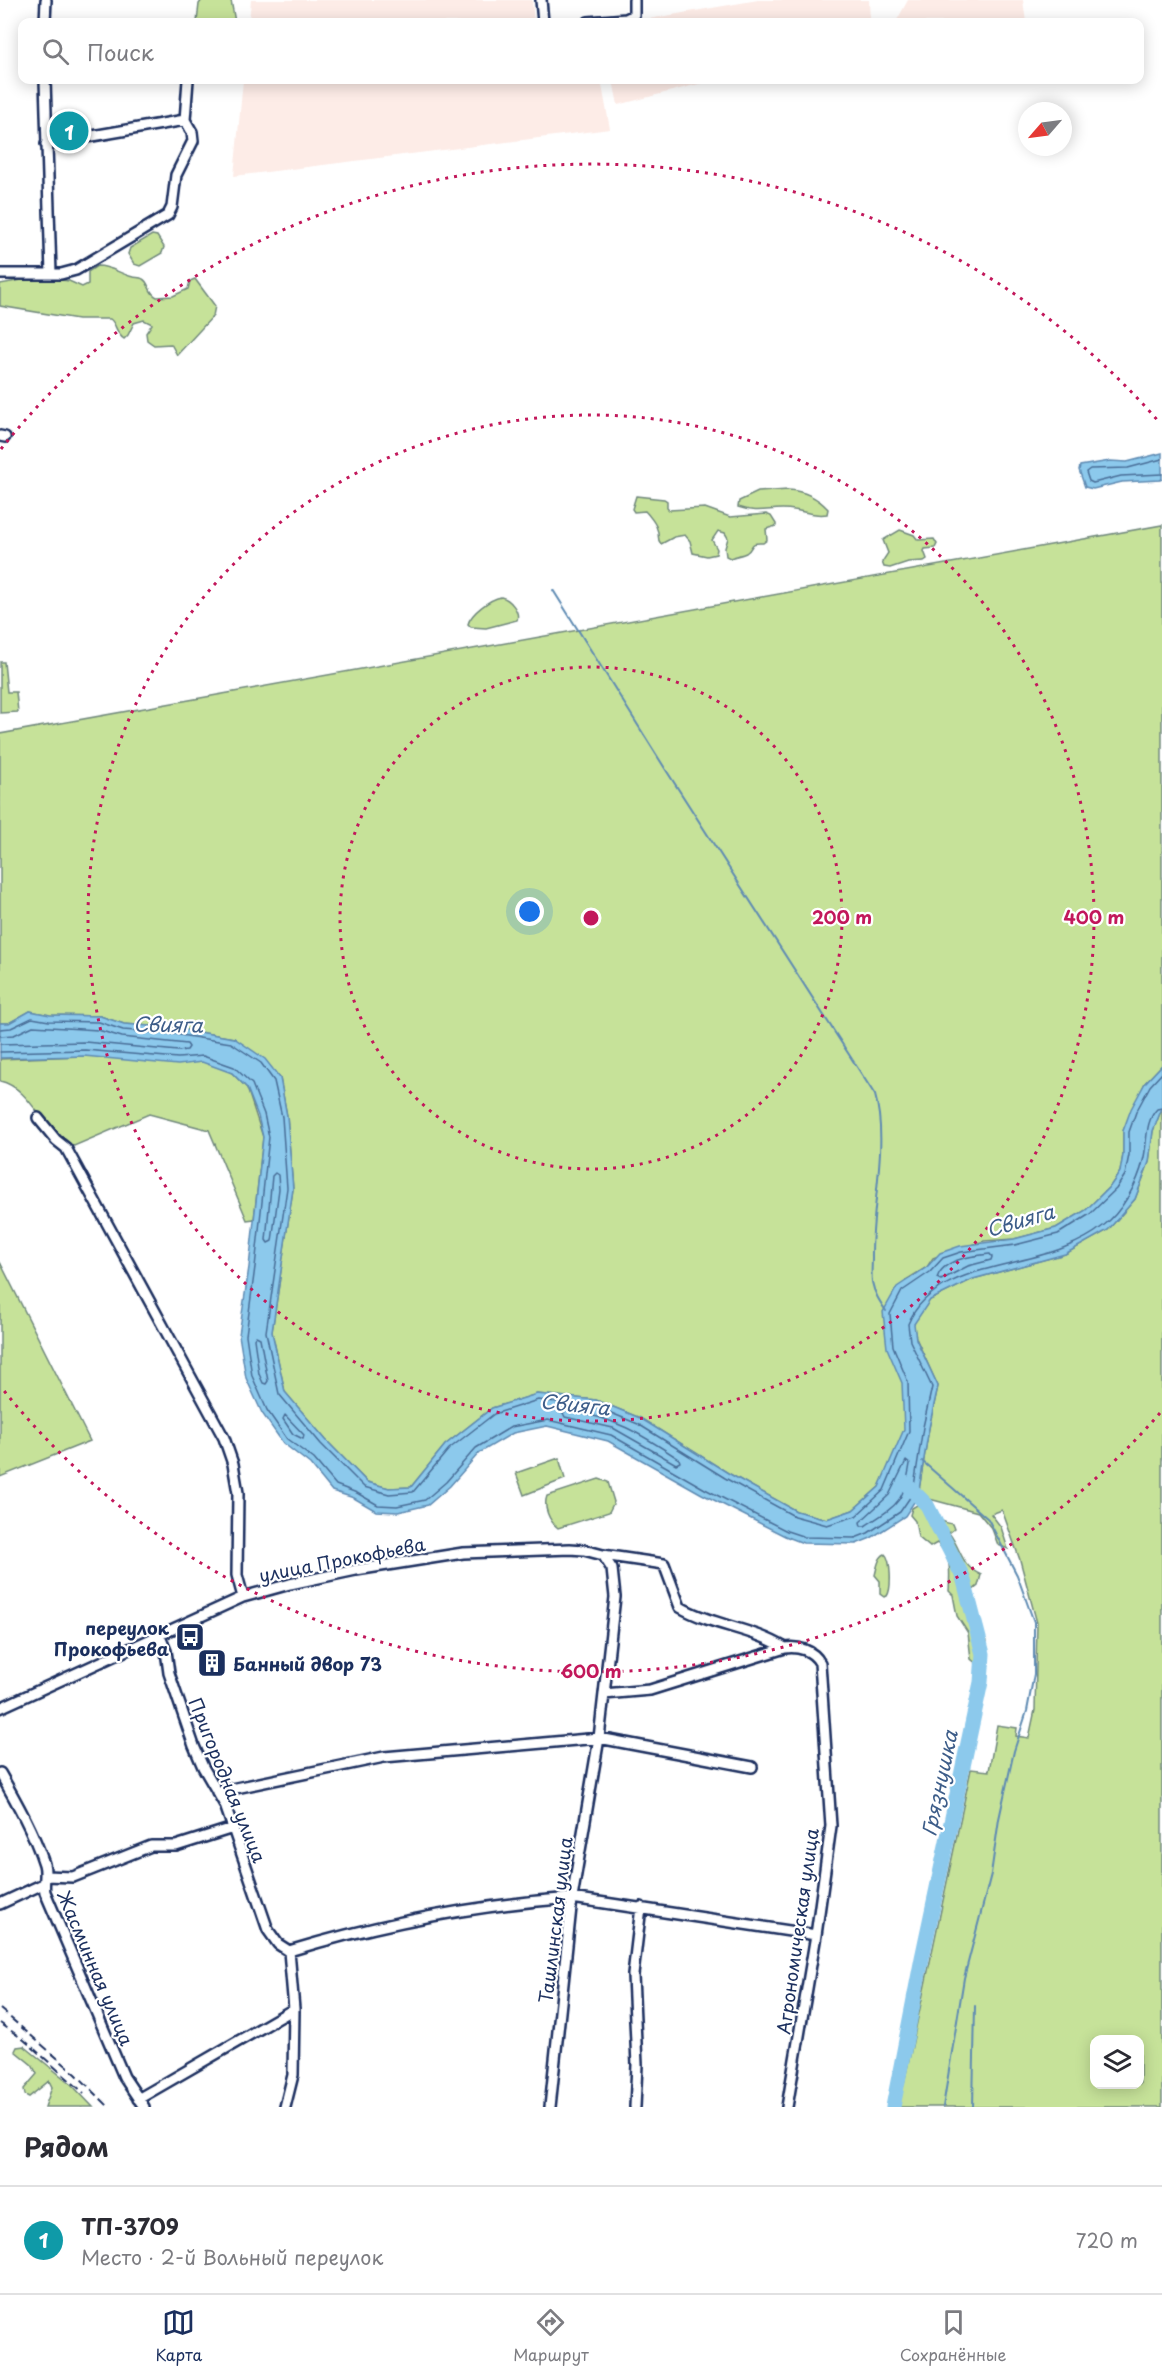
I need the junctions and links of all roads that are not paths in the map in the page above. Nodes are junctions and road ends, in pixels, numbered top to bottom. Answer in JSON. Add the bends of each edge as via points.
{"nodes":[{"id":1,"x":46,"y":0,"type":"edge"},
{"id":2,"x":541,"y":0,"type":"edge"},
{"id":3,"x":634,"y":0,"type":"edge"},
{"id":4,"x":45,"y":18,"type":"edge"},
{"id":5,"x":543,"y":18,"type":"edge"},
{"id":6,"x":628,"y":18,"type":"edge"},
{"id":7,"x":45,"y":84,"type":"edge"},
{"id":8,"x":188,"y":84,"type":"edge"},
{"id":9,"x":184,"y":120,"type":"junction"},
{"id":10,"x":46,"y":144,"type":"junction"},
{"id":11,"x":0,"y":274,"type":"edge"},
{"id":12,"x":51,"y":274,"type":"junction"},
{"id":13,"x":38,"y":1118,"type":"dead end"},
{"id":14,"x":603,"y":1555,"type":"junction"},
{"id":15,"x":243,"y":1597,"type":"junction"},
{"id":16,"x":159,"y":1634,"type":"junction"},
{"id":17,"x":785,"y":1648,"type":"junction"},
{"id":18,"x":604,"y":1694,"type":"junction"},
{"id":19,"x":0,"y":1708,"type":"edge"},
{"id":20,"x":599,"y":1738,"type":"junction"},
{"id":21,"x":752,"y":1767,"type":"dead end"},
{"id":22,"x":0,"y":1773,"type":"edge"},
{"id":23,"x":217,"y":1792,"type":"junction"},
{"id":24,"x":233,"y":1828,"type":"junction"},
{"id":25,"x":44,"y":1880,"type":"junction"},
{"id":26,"x":572,"y":1898,"type":"junction"},
{"id":27,"x":0,"y":1904,"type":"edge"},
{"id":28,"x":641,"y":1907,"type":"junction"},
{"id":29,"x":816,"y":1935,"type":"junction"},
{"id":30,"x":290,"y":1951,"type":"junction"},
{"id":31,"x":294,"y":2009,"type":"junction"},
{"id":32,"x":141,"y":2103,"type":"edge"},
{"id":33,"x":285,"y":2107,"type":"edge"},
{"id":34,"x":550,"y":2107,"type":"edge"},
{"id":35,"x":635,"y":2107,"type":"edge"},
{"id":36,"x":787,"y":2107,"type":"edge"}],
"edges":[{"from":1,"to":4,"type":"street"},
{"from":2,"to":5,"type":"street"},
{"from":3,"to":6,"type":"street","via":[[634,15]]},
{"from":7,"to":10,"type":"street"},
{"from":8,"to":9,"type":"street"},
{"from":9,"to":10,"type":"street"},
{"from":9,"to":12,"type":"street","via":[[193,141],[176,175],[168,215],[76,270]]},
{"from":10,"to":12,"type":"street"},
{"from":11,"to":12,"type":"street"},
{"from":13,"to":15,"type":"street","via":[[66,1148],[224,1438],[238,1493],[237,1575]]},
{"from":14,"to":15,"type":"street","name":"улица Прокофьева","via":[[584,1550],[463,1553],[356,1570]]},
{"from":14,"to":17,"type":"street","via":[[664,1564],[680,1607]]},
{"from":14,"to":18,"type":"street","name":"Ташлинская улица","via":[[612,1569],[615,1598]]},
{"from":15,"to":16,"type":"street","name":"улица Прокофьева"},
{"from":16,"to":19,"type":"street","name":"улица Прокофьева"},
{"from":16,"to":23,"type":"street","name":"Пригородная улица","via":[[194,1746]]},
{"from":17,"to":18,"type":"street","via":[[650,1690]]},
{"from":17,"to":29,"type":"street","name":"Агрономическая улица","via":[[803,1649],[820,1663],[831,1826]]},
{"from":18,"to":20,"type":"street","name":"Ташлинская улица"},
{"from":20,"to":21,"type":"street"},
{"from":20,"to":23,"type":"street","via":[[384,1757]]},
{"from":20,"to":26,"type":"street","name":"Ташлинская улица"},
{"from":22,"to":25,"type":"street","name":"Жасминная улица","via":[[43,1863]]},
{"from":23,"to":24,"type":"street","name":"Пригородная улица"},
{"from":24,"to":25,"type":"street","via":[[176,1846],[151,1846],[73,1877]]},
{"from":24,"to":30,"type":"street","name":"Пригородная улица","via":[[268,1930],[278,1944]]},
{"from":25,"to":27,"type":"street"},
{"from":25,"to":32,"type":"street","name":"Жасминная улица","via":[[124,2078]]},
{"from":26,"to":28,"type":"street"},
{"from":26,"to":30,"type":"street","via":[[413,1920],[350,1932]]},
{"from":26,"to":34,"type":"street","name":"Ташлинская улица"},
{"from":28,"to":29,"type":"street"},
{"from":28,"to":35,"type":"street","via":[[633,1975]]},
{"from":29,"to":36,"type":"street","name":"Агрономическая улица"},
{"from":30,"to":31,"type":"street"},
{"from":31,"to":32,"type":"street"},
{"from":31,"to":33,"type":"street","via":[[293,2075]]}]}
